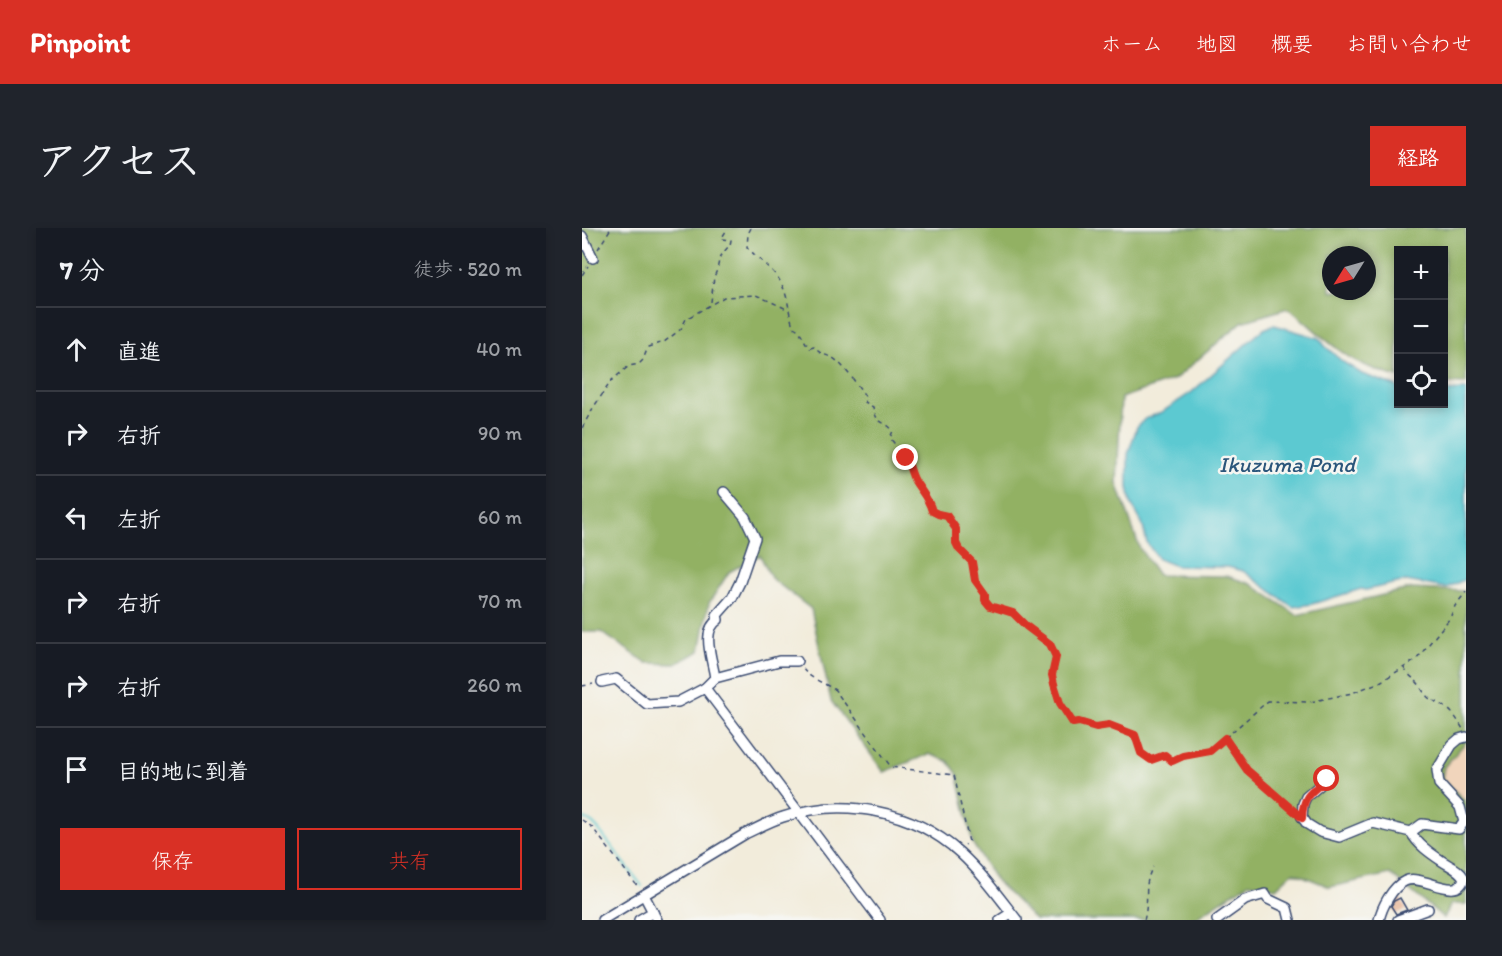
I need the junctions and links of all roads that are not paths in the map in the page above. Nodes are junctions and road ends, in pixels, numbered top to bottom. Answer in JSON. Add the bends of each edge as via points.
{"nodes":[{"id":1,"x":582,"y":236,"type":"edge"},
{"id":2,"x":593,"y":258,"type":"road end"},
{"id":3,"x":724,"y":492,"type":"dead end"},
{"id":4,"x":797,"y":661,"type":"road end"},
{"id":5,"x":715,"y":678,"type":"junction"},
{"id":6,"x":602,"y":682,"type":"road end"},
{"id":7,"x":705,"y":688,"type":"junction"},
{"id":8,"x":1466,"y":735,"type":"edge"},
{"id":9,"x":1327,"y":779,"type":"dead end"},
{"id":10,"x":799,"y":813,"type":"junction"},
{"id":11,"x":1411,"y":832,"type":"junction"},
{"id":12,"x":644,"y":895,"type":"junction"},
{"id":13,"x":1428,"y":909,"type":"dead end"},
{"id":14,"x":655,"y":916,"type":"edge"},
{"id":15,"x":1014,"y":916,"type":"edge"},
{"id":16,"x":605,"y":919,"type":"edge"},
{"id":17,"x":639,"y":920,"type":"edge"},
{"id":18,"x":880,"y":920,"type":"edge"},
{"id":19,"x":1000,"y":920,"type":"edge"},
{"id":20,"x":1217,"y":920,"type":"edge"},
{"id":21,"x":1290,"y":920,"type":"edge"},
{"id":22,"x":1379,"y":920,"type":"edge"},
{"id":23,"x":1398,"y":920,"type":"edge"}],
"edges":[{"from":1,"to":2,"type":"street"},
{"from":3,"to":5,"type":"street","via":[[745,517],[755,538],[740,582],[717,615],[722,618],[714,622],[709,633]]},
{"from":4,"to":5,"type":"street","via":[[779,661]]},
{"from":5,"to":7,"type":"street"},
{"from":6,"to":7,"type":"street","via":[[616,679],[647,704],[678,702]]},
{"from":7,"to":10,"type":"street"},
{"from":8,"to":11,"type":"street","via":[[1452,745],[1437,770],[1439,784],[1460,807],[1464,822],[1459,829],[1422,824]]},
{"from":9,"to":11,"type":"street","via":[[1306,797],[1302,818],[1307,824],[1339,837],[1373,823]]},
{"from":10,"to":12,"type":"street","via":[[745,834]]},
{"from":10,"to":15,"type":"street","via":[[849,808],[886,813],[910,822],[959,852]]},
{"from":10,"to":18,"type":"street"},
{"from":11,"to":22,"type":"street","via":[[1416,841],[1460,871],[1463,885],[1452,889],[1419,880],[1405,881],[1392,893]]},
{"from":12,"to":14,"type":"street"},
{"from":12,"to":16,"type":"street"},
{"from":13,"to":23,"type":"street"},
{"from":14,"to":17,"type":"street"},
{"from":15,"to":19,"type":"street"},
{"from":20,"to":21,"type":"street","via":[[1245,900],[1265,894],[1287,908]]}]}
